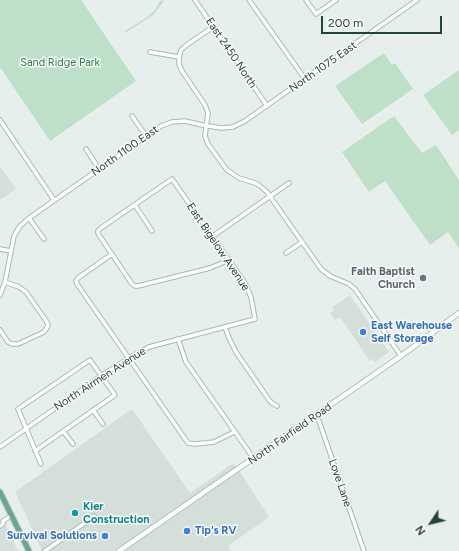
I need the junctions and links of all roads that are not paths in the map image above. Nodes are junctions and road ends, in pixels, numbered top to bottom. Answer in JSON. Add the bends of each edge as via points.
{"nodes":[{"id":1,"x":195,"y":0,"type":"edge"},
{"id":2,"x":249,"y":0,"type":"edge"},
{"id":3,"x":306,"y":0,"type":"edge"},
{"id":4,"x":336,"y":0,"type":"edge"},
{"id":5,"x":417,"y":0,"type":"edge"},
{"id":6,"x":213,"y":27,"type":"junction"},
{"id":7,"x":150,"y":52,"type":"dead end"},
{"id":8,"x":179,"y":57,"type":"junction"},
{"id":9,"x":304,"y":79,"type":"junction"},
{"id":10,"x":267,"y":106,"type":"junction"},
{"id":11,"x":132,"y":116,"type":"dead end"},
{"id":12,"x":0,"y":120,"type":"edge"},
{"id":13,"x":206,"y":126,"type":"junction"},
{"id":14,"x":146,"y":136,"type":"junction"},
{"id":15,"x":86,"y":149,"type":"dead end"},
{"id":16,"x":99,"y":169,"type":"junction"},
{"id":17,"x":289,"y":183,"type":"dead end"},
{"id":18,"x":270,"y":196,"type":"junction"},
{"id":19,"x":54,"y":200,"type":"junction"},
{"id":20,"x":135,"y":205,"type":"junction"},
{"id":21,"x":29,"y":218,"type":"junction"},
{"id":22,"x":152,"y":231,"type":"dead end"},
{"id":23,"x":213,"y":236,"type":"junction"},
{"id":24,"x":44,"y":239,"type":"dead end"},
{"id":25,"x":302,"y":242,"type":"junction"},
{"id":26,"x":0,"y":249,"type":"edge"},
{"id":27,"x":11,"y":252,"type":"junction"},
{"id":28,"x":286,"y":253,"type":"dead end"},
{"id":29,"x":112,"y":254,"type":"junction"},
{"id":30,"x":229,"y":260,"type":"junction"},
{"id":31,"x":5,"y":282,"type":"junction"},
{"id":32,"x":0,"y":295,"type":"edge"},
{"id":33,"x":459,"y":313,"type":"edge"},
{"id":34,"x":256,"y":319,"type":"joint"},
{"id":35,"x":226,"y":327,"type":"junction"},
{"id":36,"x":0,"y":330,"type":"edge"},
{"id":37,"x":178,"y":339,"type":"junction"},
{"id":38,"x":401,"y":356,"type":"junction"},
{"id":39,"x":128,"y":358,"type":"junction"},
{"id":40,"x":101,"y":376,"type":"junction"},
{"id":41,"x":277,"y":406,"type":"dead end"},
{"id":42,"x":93,"y":410,"type":"junction"},
{"id":43,"x":315,"y":416,"type":"junction"},
{"id":44,"x":103,"y":424,"type":"dead end"},
{"id":45,"x":26,"y":428,"type":"junction"},
{"id":46,"x":63,"y":431,"type":"junction"},
{"id":47,"x":234,"y":432,"type":"junction"},
{"id":48,"x":73,"y":444,"type":"dead end"},
{"id":49,"x":0,"y":447,"type":"edge"},
{"id":50,"x":35,"y":451,"type":"junction"},
{"id":51,"x":254,"y":459,"type":"junction"},
{"id":52,"x":41,"y":464,"type":"dead end"},
{"id":53,"x":0,"y":492,"type":"edge"},
{"id":54,"x":12,"y":515,"type":"junction"},
{"id":55,"x":94,"y":516,"type":"dead end"},
{"id":56,"x":2,"y":521,"type":"edge"},
{"id":57,"x":0,"y":526,"type":"edge"},
{"id":58,"x":29,"y":551,"type":"edge"},
{"id":59,"x":45,"y":551,"type":"edge"},
{"id":60,"x":119,"y":551,"type":"edge"},
{"id":61,"x":364,"y":551,"type":"edge"}],
"edges":[{"from":1,"to":6,"type":"street","name":"East 2450 North"},
{"from":2,"to":9,"type":"street"},
{"from":3,"to":4,"type":"street","via":[[316,14]]},
{"from":5,"to":9,"type":"street","name":"North 1075 East"},
{"from":6,"to":8,"type":"street","via":[[181,50]]},
{"from":6,"to":10,"type":"street","name":"East 2450 North"},
{"from":7,"to":8,"type":"street"},
{"from":8,"to":13,"type":"street","via":[[182,71],[205,105],[208,113]]},
{"from":9,"to":10,"type":"street","name":"North 1075 East"},
{"from":10,"to":13,"type":"street","name":"North 1100 East","via":[[233,127]]},
{"from":11,"to":14,"type":"street"},
{"from":12,"to":19,"type":"street"},
{"from":13,"to":14,"type":"street","name":"North 1100 East","via":[[185,121],[172,122],[160,126]]},
{"from":13,"to":18,"type":"street","via":[[206,140],[227,170],[260,186]]},
{"from":14,"to":16,"type":"street","name":"North 1100 East"},
{"from":15,"to":16,"type":"street"},
{"from":16,"to":19,"type":"street","name":"North 1100 East"},
{"from":17,"to":18,"type":"street"},
{"from":18,"to":23,"type":"street"},
{"from":18,"to":25,"type":"street"},
{"from":19,"to":21,"type":"street","name":"North 1100 East"},
{"from":20,"to":22,"type":"street"},
{"from":20,"to":23,"type":"street","name":"East Bigelow Avenue","via":[[172,179]]},
{"from":20,"to":29,"type":"street","via":[[98,231]]},
{"from":21,"to":24,"type":"street"},
{"from":21,"to":27,"type":"street","name":"North 1100 East","via":[[14,236]]},
{"from":23,"to":30,"type":"street","name":"East Bigelow Avenue"},
{"from":25,"to":28,"type":"street"},
{"from":25,"to":38,"type":"street","via":[[325,273],[355,289]]},
{"from":26,"to":27,"type":"street"},
{"from":27,"to":31,"type":"street","name":"North 1100 East"},
{"from":29,"to":30,"type":"street","via":[[135,286],[210,268]]},
{"from":29,"to":39,"type":"street","via":[[76,281]]},
{"from":30,"to":34,"type":"street","name":"East Bigelow Avenue","via":[[245,283]]},
{"from":31,"to":32,"type":"street","name":"North 1100 East"},
{"from":31,"to":36,"type":"street","via":[[26,292],[48,326],[44,332],[18,344],[8,342]]},
{"from":33,"to":38,"type":"main road","name":"North Fairfield Road"},
{"from":34,"to":35,"type":"street","name":"North Airmen Avenue"},
{"from":35,"to":37,"type":"street","name":"North Airmen Avenue"},
{"from":35,"to":41,"type":"street","via":[[236,352],[269,400]]},
{"from":37,"to":39,"type":"street","name":"North Airmen Avenue","via":[[149,347]]},
{"from":37,"to":47,"type":"street","via":[[186,362]]},
{"from":38,"to":43,"type":"main road","name":"North Fairfield Road"},
{"from":39,"to":40,"type":"street","name":"North Airmen Avenue"},
{"from":39,"to":47,"type":"street","via":[[188,443],[214,442]]},
{"from":40,"to":42,"type":"street","via":[[115,395]]},
{"from":40,"to":45,"type":"street","name":"North Airmen Avenue"},
{"from":40,"to":45,"type":"street","via":[[90,360],[18,409]]},
{"from":42,"to":44,"type":"street"},
{"from":42,"to":46,"type":"street"},
{"from":43,"to":51,"type":"main road","name":"North Fairfield Road"},
{"from":43,"to":61,"type":"street","name":"Love Lane","via":[[319,421]]},
{"from":45,"to":49,"type":"street","name":"North Airmen Avenue"},
{"from":45,"to":50,"type":"street"},
{"from":46,"to":48,"type":"street"},
{"from":46,"to":50,"type":"street"},
{"from":47,"to":51,"type":"street"},
{"from":50,"to":52,"type":"street"},
{"from":51,"to":60,"type":"main road","name":"North Fairfield Road"},
{"from":53,"to":54,"type":"main road"},
{"from":54,"to":56,"type":"street"},
{"from":54,"to":58,"type":"main road"},
{"from":55,"to":59,"type":"street"},
{"from":56,"to":57,"type":"street","via":[[4,524]]}]}
